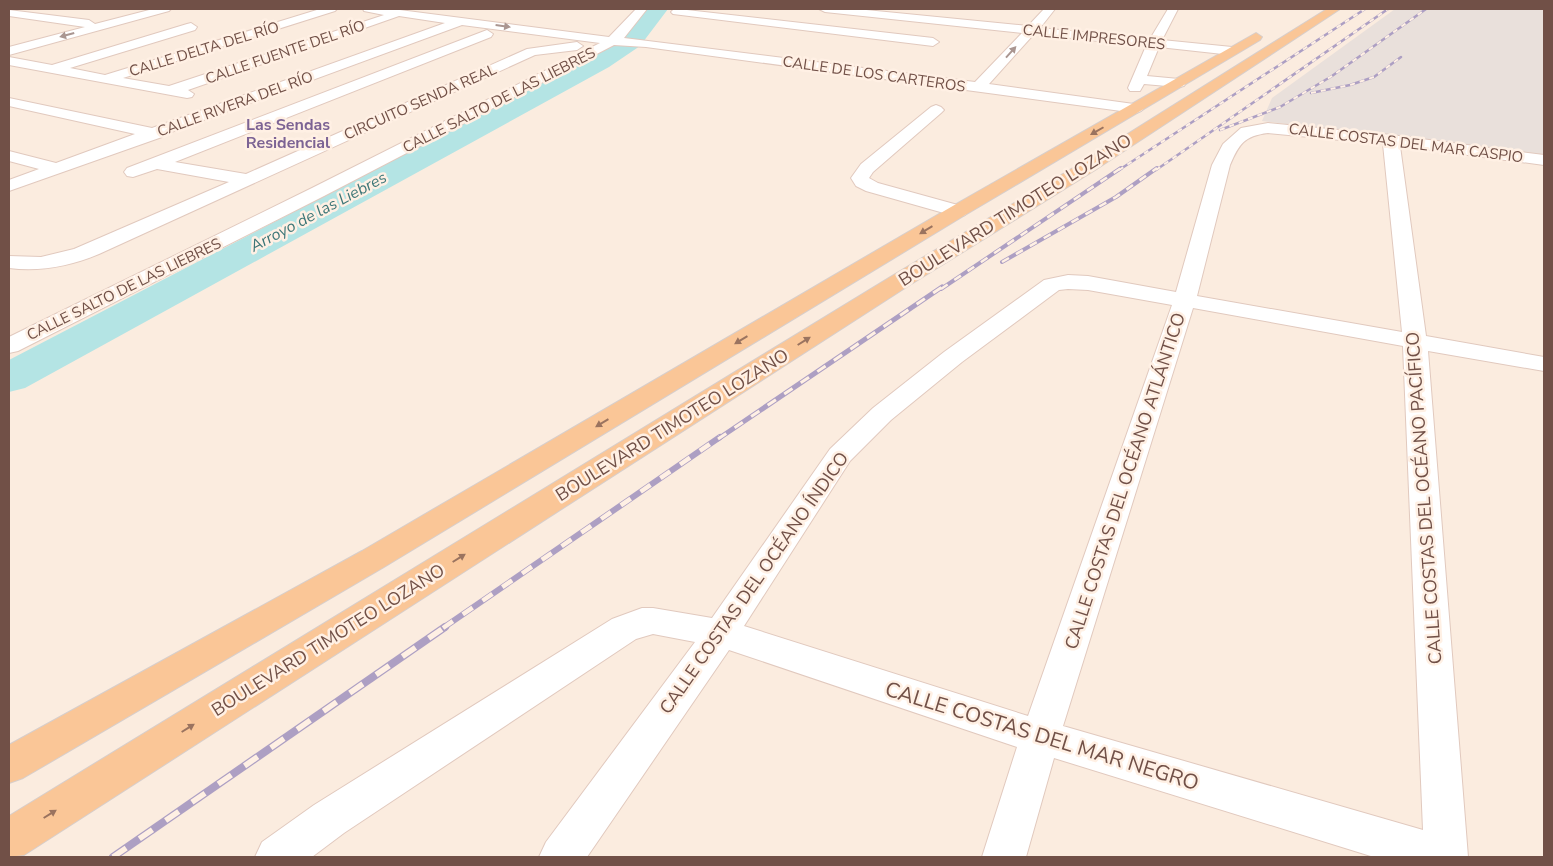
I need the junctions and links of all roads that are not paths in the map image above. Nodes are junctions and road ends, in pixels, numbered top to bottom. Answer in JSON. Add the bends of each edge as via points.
{"nodes":[{"id":1,"x":164,"y":9,"type":"edge"},
{"id":2,"x":331,"y":9,"type":"edge"},
{"id":3,"x":368,"y":9,"type":"edge"},
{"id":4,"x":642,"y":9,"type":"edge"},
{"id":5,"x":825,"y":9,"type":"edge"},
{"id":6,"x":1050,"y":9,"type":"edge"},
{"id":7,"x":1173,"y":9,"type":"edge"},
{"id":8,"x":1305,"y":9,"type":"edge"},
{"id":9,"x":1334,"y":9,"type":"edge"},
{"id":10,"x":678,"y":10,"type":"edge"},
{"id":11,"x":390,"y":11,"type":"edge"},
{"id":12,"x":9,"y":13,"type":"edge"},
{"id":13,"x":968,"y":14,"type":"dead end"},
{"id":14,"x":462,"y":21,"type":"junction"},
{"id":15,"x":956,"y":23,"type":"junction"},
{"id":16,"x":102,"y":26,"type":"junction"},
{"id":17,"x":191,"y":28,"type":"dead end"},
{"id":18,"x":666,"y":29,"type":"junction"},
{"id":19,"x":1029,"y":31,"type":"junction"},
{"id":20,"x":619,"y":34,"type":"junction"},
{"id":21,"x":584,"y":37,"type":"junction"},
{"id":22,"x":493,"y":38,"type":"dead end"},
{"id":23,"x":702,"y":38,"type":"dead end"},
{"id":24,"x":932,"y":42,"type":"junction"},
{"id":25,"x":9,"y":43,"type":"edge"},
{"id":26,"x":1154,"y":43,"type":"junction"},
{"id":27,"x":650,"y":44,"type":"junction"},
{"id":28,"x":27,"y":46,"type":"junction"},
{"id":29,"x":526,"y":47,"type":"junction"},
{"id":30,"x":9,"y":50,"type":"edge"},
{"id":31,"x":1232,"y":51,"type":"junction"},
{"id":32,"x":921,"y":52,"type":"dead end"},
{"id":33,"x":9,"y":61,"type":"edge"},
{"id":34,"x":909,"y":62,"type":"dead end"},
{"id":35,"x":51,"y":69,"type":"junction"},
{"id":36,"x":894,"y":76,"type":"junction"},
{"id":37,"x":106,"y":80,"type":"junction"},
{"id":38,"x":978,"y":88,"type":"junction"},
{"id":39,"x":170,"y":91,"type":"junction"},
{"id":40,"x":1137,"y":92,"type":"junction"},
{"id":41,"x":9,"y":102,"type":"edge"},
{"id":42,"x":237,"y":104,"type":"junction"},
{"id":43,"x":936,"y":110,"type":"dead end"},
{"id":44,"x":1268,"y":128,"type":"joint"},
{"id":45,"x":156,"y":134,"type":"junction"},
{"id":46,"x":1391,"y":140,"type":"junction"},
{"id":47,"x":9,"y":156,"type":"edge"},
{"id":48,"x":1544,"y":160,"type":"edge"},
{"id":49,"x":154,"y":163,"type":"junction"},
{"id":50,"x":58,"y":169,"type":"junction"},
{"id":51,"x":133,"y":172,"type":"dead end"},
{"id":52,"x":249,"y":180,"type":"junction"},
{"id":53,"x":9,"y":186,"type":"edge"},
{"id":54,"x":958,"y":211,"type":"junction"},
{"id":55,"x":9,"y":262,"type":"edge"},
{"id":56,"x":1185,"y":299,"type":"junction"},
{"id":57,"x":1415,"y":341,"type":"junction"},
{"id":58,"x":9,"y":346,"type":"edge"},
{"id":59,"x":1544,"y":364,"type":"edge"},
{"id":60,"x":721,"y":632,"type":"junction"},
{"id":61,"x":1040,"y":737,"type":"junction"},
{"id":62,"x":9,"y":766,"type":"edge"},
{"id":63,"x":9,"y":840,"type":"edge"},
{"id":64,"x":277,"y":857,"type":"edge"},
{"id":65,"x":560,"y":857,"type":"edge"},
{"id":66,"x":1004,"y":857,"type":"edge"},
{"id":67,"x":1442,"y":857,"type":"edge"},
{"id":68,"x":1446,"y":857,"type":"edge"}],
"edges":[{"from":1,"to":16,"type":"street"},
{"from":2,"to":37,"type":"street","name":"CALLE DELTA DEL RÍO"},
{"from":3,"to":11,"type":"street"},
{"from":4,"to":20,"type":"street"},
{"from":5,"to":15,"type":"street","name":"CALLE IMPRESORES"},
{"from":6,"to":19,"type":"street"},
{"from":7,"to":26,"type":"street"},
{"from":8,"to":31,"type":"main road","name":"BOULEVARD TIMOTEO LOZANO"},
{"from":63,"to":9,"type":"main road","name":"BOULEVARD TIMOTEO LOZANO","one_way":true,"via":[[1089,166]]},
{"from":10,"to":18,"type":"street"},
{"from":10,"to":24,"type":"street"},
{"from":11,"to":14,"type":"street"},
{"from":11,"to":39,"type":"street","name":"CALLE FUENTE DEL RÍO"},
{"from":12,"to":16,"type":"street"},
{"from":13,"to":15,"type":"street"},
{"from":14,"to":21,"type":"street","one_way":true},
{"from":14,"to":42,"type":"street","name":"CALLE RIVERA DEL RÍO"},
{"from":15,"to":19,"type":"street","name":"CALLE IMPRESORES"},
{"from":15,"to":24,"type":"street"},
{"from":16,"to":28,"type":"street","one_way":true},
{"from":17,"to":35,"type":"street"},
{"from":18,"to":23,"type":"street"},
{"from":18,"to":27,"type":"street"},
{"from":19,"to":26,"type":"street","name":"CALLE IMPRESORES"},
{"from":38,"to":19,"type":"street","one_way":true},
{"from":20,"to":21,"type":"street"},
{"from":20,"to":27,"type":"street","name":"CALLE DE LOS CARTEROS"},
{"from":20,"to":29,"type":"street","name":"CIRCUITO SENDA REAL"},
{"from":20,"to":58,"type":"street","name":"CALLE SALTO DE LAS LIEBRES","via":[[309,197]]},
{"from":21,"to":29,"type":"street"},
{"from":22,"to":49,"type":"street","via":[[470,39]]},
{"from":24,"to":32,"type":"street"},
{"from":25,"to":28,"type":"street"},
{"from":26,"to":31,"type":"street","name":"CALLE IMPRESORES"},
{"from":26,"to":40,"type":"street"},
{"from":27,"to":36,"type":"street","name":"CALLE DE LOS CARTEROS"},
{"from":28,"to":30,"type":"street"},
{"from":29,"to":52,"type":"street","name":"CIRCUITO SENDA REAL"},
{"from":31,"to":40,"type":"main road","name":"BOULEVARD TIMOTEO LOZANO","via":[[1179,83]]},
{"from":33,"to":35,"type":"street"},
{"from":34,"to":36,"type":"street"},
{"from":35,"to":37,"type":"street"},
{"from":36,"to":38,"type":"street","name":"CALLE DE LOS CARTEROS"},
{"from":37,"to":39,"type":"street"},
{"from":38,"to":40,"type":"street","name":"CALLE DE LOS CARTEROS"},
{"from":39,"to":42,"type":"street"},
{"from":40,"to":54,"type":"main road","name":"BOULEVARD TIMOTEO LOZANO","one_way":true},
{"from":41,"to":45,"type":"street"},
{"from":42,"to":45,"type":"street","name":"CALLE RIVERA DEL RÍO"},
{"from":43,"to":54,"type":"street","via":[[867,168],[860,178],[872,187]]},
{"from":44,"to":46,"type":"street","name":"CALLE COSTAS DEL MAR CASPIO"},
{"from":44,"to":56,"type":"street","name":"CALLE COSTAS DEL OCÉANO ATLÁNTICO","via":[[1247,131],[1229,148],[1221,165]]},
{"from":45,"to":50,"type":"street","name":"CALLE RIVERA DEL RÍO"},
{"from":46,"to":48,"type":"street","name":"CALLE COSTAS DEL MAR CASPIO"},
{"from":46,"to":57,"type":"street","name":"CALLE COSTAS DEL OCÉANO PACÍFICO"},
{"from":47,"to":50,"type":"street"},
{"from":49,"to":51,"type":"street"},
{"from":49,"to":52,"type":"street"},
{"from":50,"to":53,"type":"street","name":"CALLE RIVERA DEL RÍO"},
{"from":52,"to":55,"type":"street","name":"CIRCUITO SENDA REAL","via":[[79,255],[38,265]]},
{"from":54,"to":62,"type":"main road","name":"BOULEVARD TIMOTEO LOZANO","one_way":true,"via":[[373,559]]},
{"from":56,"to":57,"type":"street"},
{"from":56,"to":60,"type":"street","name":"CALLE COSTAS DEL OCÉANO ÍNDICO","via":[[1088,283],[1052,285],[953,357],[882,414],[840,455]]},
{"from":56,"to":61,"type":"street","name":"CALLE COSTAS DEL OCÉANO ATLÁNTICO"},
{"from":57,"to":59,"type":"street"},
{"from":57,"to":68,"type":"street","name":"CALLE COSTAS DEL OCÉANO PACÍFICO"},
{"from":60,"to":61,"type":"street","name":"CALLE COSTAS DEL MAR NEGRO"},
{"from":60,"to":64,"type":"street","name":"CALLE COSTAS DEL MAR NEGRO","via":[[653,621],[624,629],[345,808]]},
{"from":60,"to":65,"type":"street","name":"CALLE COSTAS DEL OCÉANO ÍNDICO"},
{"from":61,"to":66,"type":"street","name":"CALLE COSTAS DEL OCÉANO ATLÁNTICO"},
{"from":61,"to":67,"type":"street","name":"CALLE COSTAS DEL MAR NEGRO"}]}
